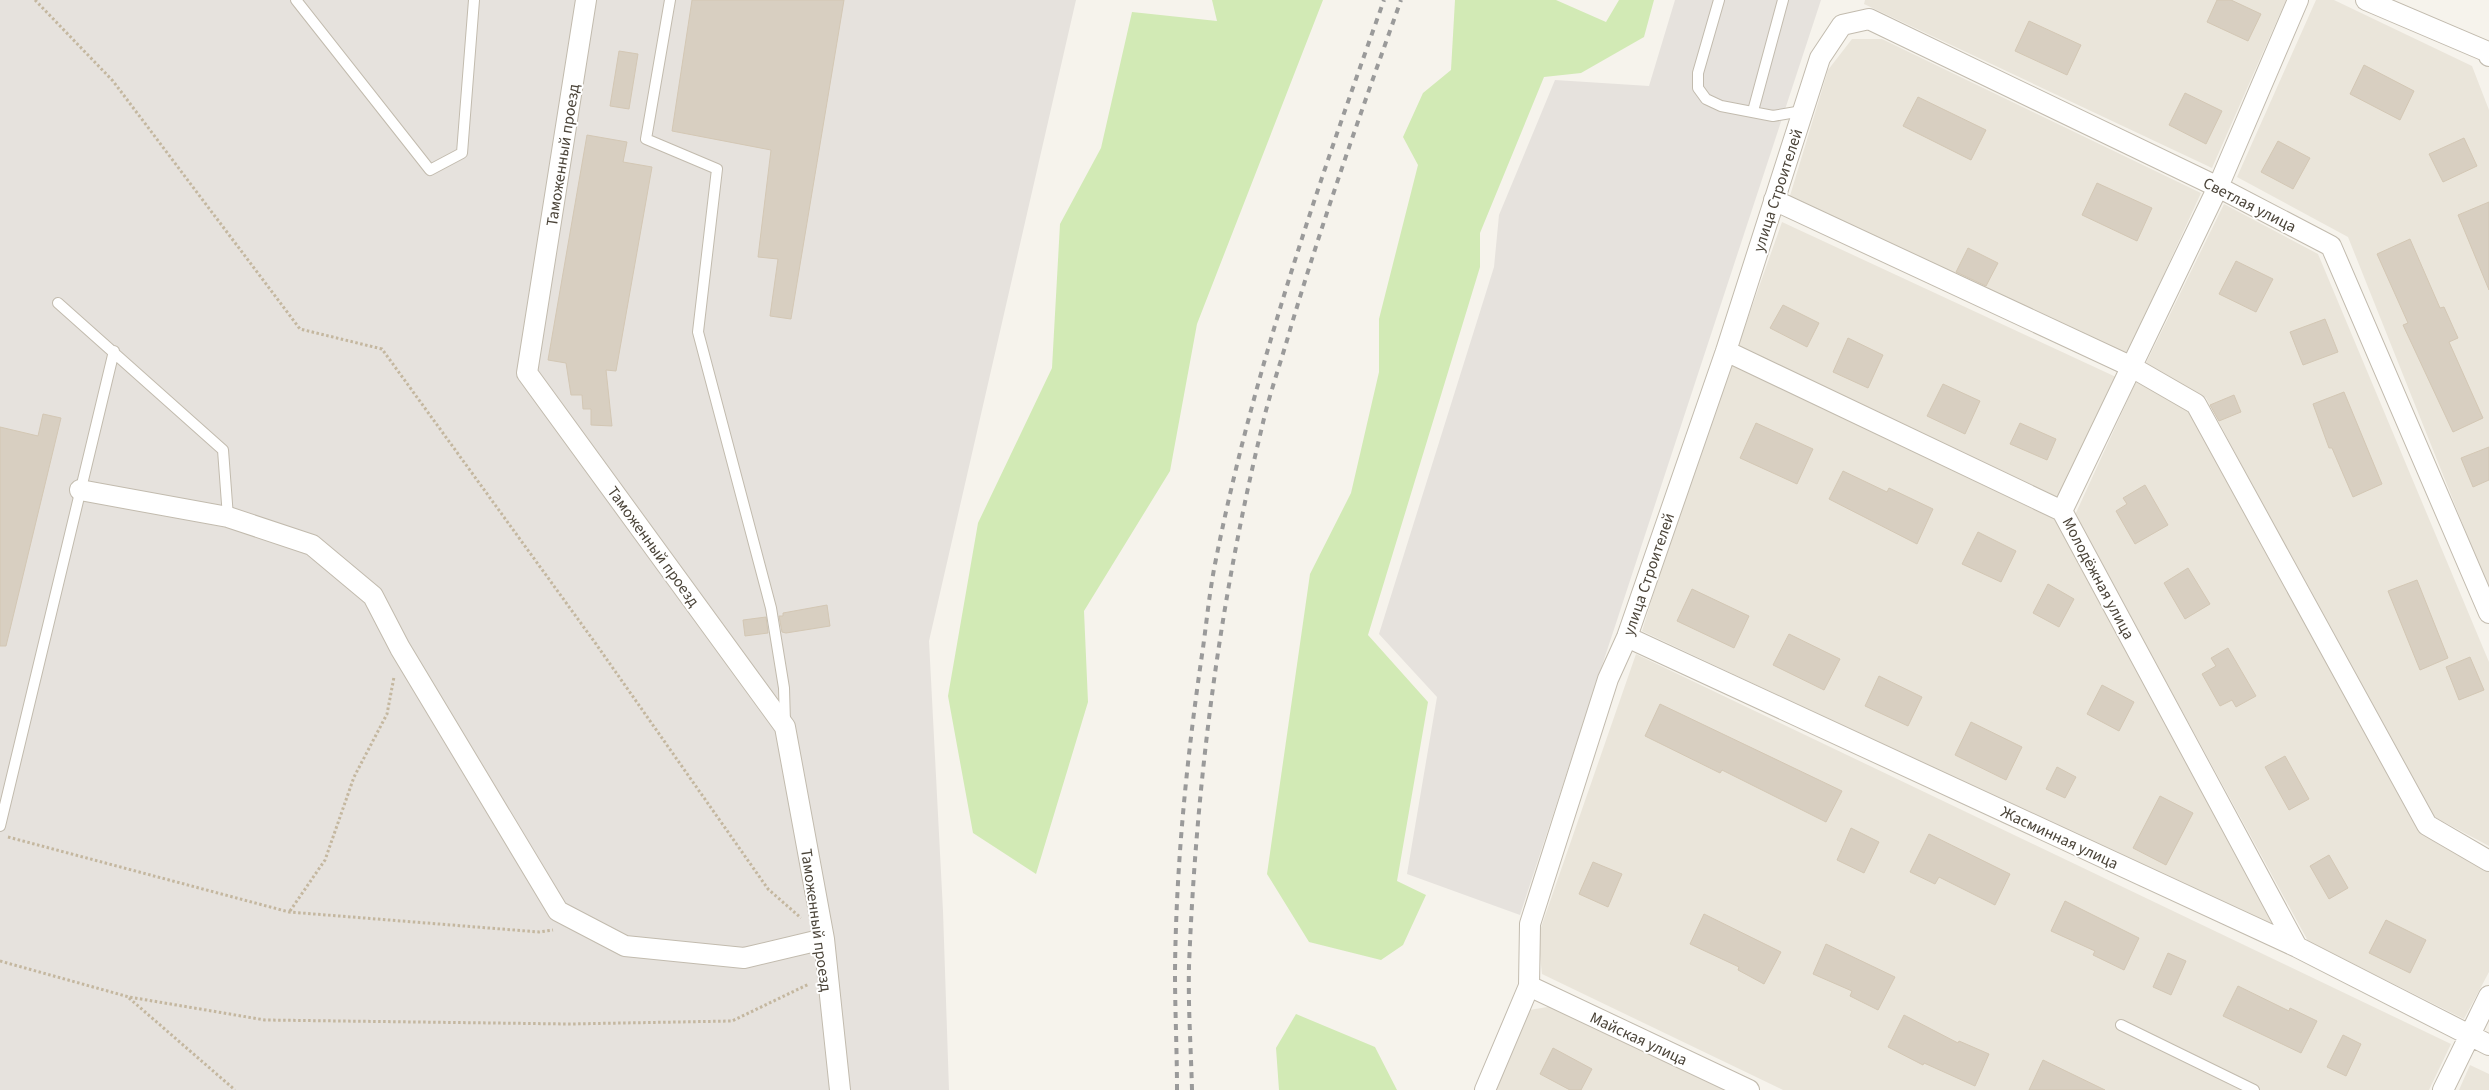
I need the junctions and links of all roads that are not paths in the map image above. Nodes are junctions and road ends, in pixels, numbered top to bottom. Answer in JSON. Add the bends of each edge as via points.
{"nodes":[{"id":1,"x":296,"y":0,"type":"edge"},
{"id":2,"x":474,"y":0,"type":"edge"},
{"id":3,"x":586,"y":0,"type":"edge"},
{"id":4,"x":670,"y":0,"type":"edge"},
{"id":5,"x":1719,"y":0,"type":"edge"},
{"id":6,"x":1783,"y":0,"type":"edge"},
{"id":7,"x":2298,"y":0,"type":"edge"},
{"id":8,"x":2366,"y":0,"type":"edge"},
{"id":9,"x":2489,"y":56,"type":"edge"},
{"id":10,"x":1820,"y":58,"type":"joint"},
{"id":11,"x":1753,"y":111,"type":"junction"},
{"id":12,"x":1802,"y":111,"type":"junction"},
{"id":13,"x":2218,"y":187,"type":"junction"},
{"id":14,"x":1774,"y":200,"type":"junction"},
{"id":15,"x":58,"y":303,"type":"dead end"},
{"id":16,"x":1726,"y":351,"type":"junction"},
{"id":17,"x":114,"y":352,"type":"junction"},
{"id":18,"x":2130,"y":366,"type":"junction"},
{"id":19,"x":80,"y":490,"type":"junction"},
{"id":20,"x":2062,"y":511,"type":"junction"},
{"id":21,"x":228,"y":517,"type":"junction"},
{"id":22,"x":2489,"y":613,"type":"edge"},
{"id":23,"x":1627,"y":637,"type":"junction"},
{"id":24,"x":785,"y":726,"type":"junction"},
{"id":25,"x":0,"y":826,"type":"edge"},
{"id":26,"x":2489,"y":861,"type":"edge"},
{"id":27,"x":824,"y":939,"type":"junction"},
{"id":28,"x":2297,"y":947,"type":"junction"},
{"id":29,"x":1529,"y":986,"type":"junction"},
{"id":30,"x":2489,"y":996,"type":"edge"},
{"id":31,"x":2122,"y":1025,"type":"dead end"},
{"id":32,"x":2469,"y":1035,"type":"junction"},
{"id":33,"x":2489,"y":1045,"type":"edge"},
{"id":34,"x":840,"y":1090,"type":"edge"},
{"id":35,"x":1485,"y":1090,"type":"edge"},
{"id":36,"x":1749,"y":1090,"type":"edge"},
{"id":37,"x":2254,"y":1090,"type":"edge"},
{"id":38,"x":2443,"y":1090,"type":"edge"}],
"edges":[{"from":1,"to":2,"type":"lane","via":[[430,170],[462,153]]},
{"from":3,"to":24,"type":"street","name":"Таможенный проезд","via":[[527,373]]},
{"from":4,"to":24,"type":"lane","via":[[646,139],[717,169],[698,332],[771,608],[784,688]]},
{"from":5,"to":11,"type":"lane","via":[[1698,73],[1698,88],[1706,100]]},
{"from":6,"to":11,"type":"lane"},
{"from":7,"to":13,"type":"street"},
{"from":8,"to":9,"type":"street","via":[[2488,52]]},
{"from":10,"to":12,"type":"street","name":"улица Строителей"},
{"from":10,"to":13,"type":"street","name":"Светлая улица","via":[[1842,25],[1868,19]]},
{"from":11,"to":12,"type":"lane","via":[[1774,116]]},
{"from":12,"to":14,"type":"street","name":"улица Строителей"},
{"from":13,"to":18,"type":"street"},
{"from":13,"to":22,"type":"street","name":"Светлая улица","via":[[2331,246]]},
{"from":14,"to":16,"type":"street","name":"улица Строителей"},
{"from":14,"to":18,"type":"street"},
{"from":15,"to":17,"type":"lane"},
{"from":16,"to":20,"type":"street","name":"Молодёжная улица"},
{"from":16,"to":23,"type":"street","name":"улица Строителей"},
{"from":17,"to":19,"type":"lane"},
{"from":17,"to":21,"type":"lane","via":[[223,450]]},
{"from":18,"to":20,"type":"street"},
{"from":18,"to":26,"type":"street","via":[[2196,404],[2427,826]]},
{"from":19,"to":21,"type":"street"},
{"from":19,"to":25,"type":"lane"},
{"from":20,"to":28,"type":"street","name":"Молодёжная улица"},
{"from":21,"to":27,"type":"street","via":[[312,545],[373,596],[400,648],[558,911],[625,946],[744,958]]},
{"from":23,"to":28,"type":"street","name":"Жасминная улица"},
{"from":23,"to":29,"type":"street","name":"улица Строителей","via":[[1608,679],[1530,924]]},
{"from":24,"to":27,"type":"street","name":"Таможенный проезд"},
{"from":27,"to":34,"type":"street","name":"Таможенный проезд"},
{"from":28,"to":32,"type":"street","name":"Жасминная улица"},
{"from":29,"to":35,"type":"street","name":"улица Строителей"},
{"from":29,"to":36,"type":"street","name":"Майская улица"},
{"from":30,"to":32,"type":"street"},
{"from":31,"to":37,"type":"lane"},
{"from":32,"to":33,"type":"street","name":"Жасминная улица"},
{"from":32,"to":38,"type":"street"}]}
